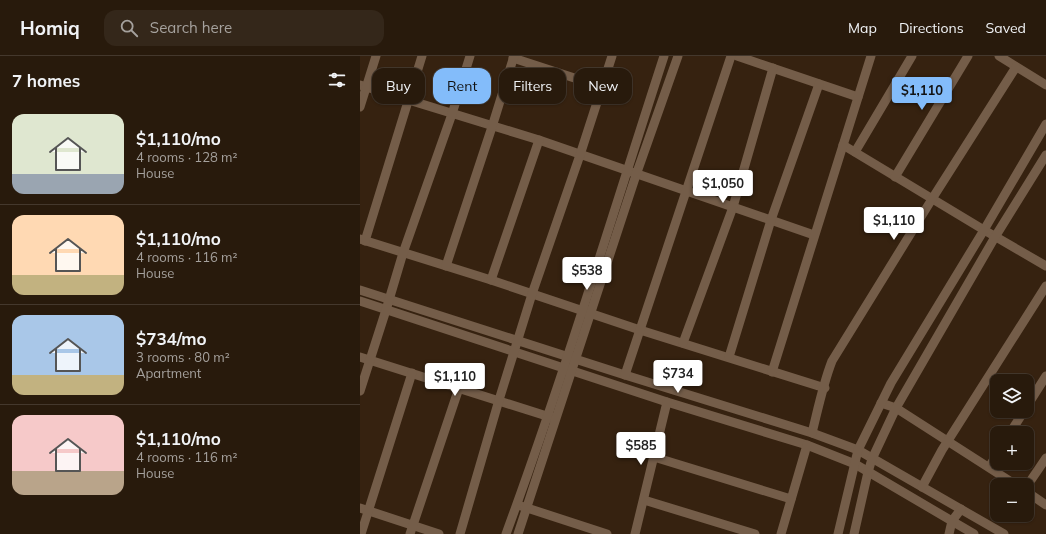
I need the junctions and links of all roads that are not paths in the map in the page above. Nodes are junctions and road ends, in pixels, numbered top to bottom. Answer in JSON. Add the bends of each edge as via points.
{"nodes":[{"id":1,"x":376,"y":56,"type":"edge"},
{"id":2,"x":422,"y":56,"type":"edge"},
{"id":3,"x":470,"y":56,"type":"edge"},
{"id":4,"x":612,"y":56,"type":"edge"},
{"id":5,"x":664,"y":56,"type":"edge"},
{"id":6,"x":678,"y":56,"type":"edge"},
{"id":7,"x":731,"y":56,"type":"edge"},
{"id":8,"x":737,"y":56,"type":"edge"},
{"id":9,"x":871,"y":56,"type":"edge"},
{"id":10,"x":912,"y":56,"type":"edge"},
{"id":11,"x":968,"y":56,"type":"edge"},
{"id":12,"x":999,"y":56,"type":"edge"},
{"id":13,"x":514,"y":57,"type":"edge"},
{"id":14,"x":1016,"y":67,"type":"junction"},
{"id":15,"x":418,"y":68,"type":"edge"},
{"id":16,"x":608,"y":68,"type":"edge"},
{"id":17,"x":773,"y":68,"type":"junction"},
{"id":18,"x":574,"y":77,"type":"edge"},
{"id":19,"x":819,"y":84,"type":"junction"},
{"id":20,"x":1046,"y":85,"type":"edge"},
{"id":21,"x":363,"y":86,"type":"edge"},
{"id":22,"x":858,"y":97,"type":"junction"},
{"id":23,"x":407,"y":104,"type":"edge"},
{"id":24,"x":421,"y":104,"type":"edge"},
{"id":25,"x":596,"y":104,"type":"edge"},
{"id":26,"x":360,"y":107,"type":"edge"},
{"id":27,"x":452,"y":114,"type":"junction"},
{"id":28,"x":1046,"y":124,"type":"edge"},
{"id":29,"x":492,"y":127,"type":"junction"},
{"id":30,"x":539,"y":140,"type":"junction"},
{"id":31,"x":843,"y":145,"type":"junction"},
{"id":32,"x":855,"y":152,"type":"junction"},
{"id":33,"x":580,"y":155,"type":"junction"},
{"id":34,"x":1046,"y":155,"type":"edge"},
{"id":35,"x":626,"y":171,"type":"junction"},
{"id":36,"x":636,"y":174,"type":"junction"},
{"id":37,"x":895,"y":176,"type":"junction"},
{"id":38,"x":686,"y":190,"type":"junction"},
{"id":39,"x":932,"y":199,"type":"junction"},
{"id":40,"x":733,"y":207,"type":"junction"},
{"id":41,"x":771,"y":220,"type":"junction"},
{"id":42,"x":984,"y":230,"type":"junction"},
{"id":43,"x":814,"y":235,"type":"junction"},
{"id":44,"x":995,"y":237,"type":"junction"},
{"id":45,"x":362,"y":240,"type":"edge"},
{"id":46,"x":403,"y":253,"type":"junction"},
{"id":47,"x":446,"y":266,"type":"junction"},
{"id":48,"x":1046,"y":266,"type":"edge"},
{"id":49,"x":491,"y":280,"type":"junction"},
{"id":50,"x":1046,"y":286,"type":"edge"},
{"id":51,"x":360,"y":290,"type":"edge"},
{"id":52,"x":532,"y":294,"type":"junction"},
{"id":53,"x":390,"y":299,"type":"junction"},
{"id":54,"x":360,"y":301,"type":"edge"},
{"id":55,"x":386,"y":310,"type":"junction"},
{"id":56,"x":586,"y":313,"type":"junction"},
{"id":57,"x":640,"y":330,"type":"junction"},
{"id":58,"x":518,"y":340,"type":"junction"},
{"id":59,"x":683,"y":343,"type":"junction"},
{"id":60,"x":515,"y":352,"type":"junction"},
{"id":61,"x":567,"y":356,"type":"junction"},
{"id":62,"x":360,"y":357,"type":"edge"},
{"id":63,"x":729,"y":357,"type":"junction"},
{"id":64,"x":576,"y":359,"type":"junction"},
{"id":65,"x":370,"y":360,"type":"junction"},
{"id":66,"x":568,"y":369,"type":"junction"},
{"id":67,"x":772,"y":372,"type":"junction"},
{"id":68,"x":412,"y":373,"type":"junction"},
{"id":69,"x":626,"y":375,"type":"junction"},
{"id":70,"x":1046,"y":376,"type":"edge"},
{"id":71,"x":459,"y":388,"type":"junction"},
{"id":72,"x":825,"y":388,"type":"junction"},
{"id":73,"x":360,"y":391,"type":"edge"},
{"id":74,"x":1034,"y":395,"type":"edge"},
{"id":75,"x":498,"y":400,"type":"junction"},
{"id":76,"x":667,"y":402,"type":"junction"},
{"id":77,"x":881,"y":403,"type":"junction"},
{"id":78,"x":896,"y":408,"type":"junction"},
{"id":79,"x":552,"y":417,"type":"junction"},
{"id":80,"x":812,"y":433,"type":"junction"},
{"id":81,"x":948,"y":441,"type":"junction"},
{"id":82,"x":807,"y":445,"type":"junction"},
{"id":83,"x":858,"y":450,"type":"junction"},
{"id":84,"x":654,"y":457,"type":"junction"},
{"id":85,"x":872,"y":458,"type":"junction"},
{"id":86,"x":1046,"y":458,"type":"edge"},
{"id":87,"x":855,"y":464,"type":"junction"},
{"id":88,"x":989,"y":467,"type":"joint"},
{"id":89,"x":868,"y":472,"type":"junction"},
{"id":90,"x":1006,"y":478,"type":"edge"},
{"id":91,"x":1032,"y":478,"type":"edge"},
{"id":92,"x":922,"y":487,"type":"junction"},
{"id":93,"x":1034,"y":497,"type":"edge"},
{"id":94,"x":644,"y":500,"type":"junction"},
{"id":95,"x":791,"y":500,"type":"junction"},
{"id":96,"x":516,"y":505,"type":"junction"},
{"id":97,"x":1046,"y":505,"type":"edge"},
{"id":98,"x":526,"y":508,"type":"junction"},
{"id":99,"x":364,"y":510,"type":"edge"},
{"id":100,"x":961,"y":510,"type":"junction"},
{"id":101,"x":952,"y":521,"type":"junction"},
{"id":102,"x":412,"y":530,"type":"edge"},
{"id":103,"x":590,"y":531,"type":"edge"},
{"id":104,"x":361,"y":534,"type":"edge"},
{"id":105,"x":439,"y":534,"type":"edge"},
{"id":106,"x":460,"y":534,"type":"edge"},
{"id":107,"x":506,"y":534,"type":"edge"},
{"id":108,"x":518,"y":534,"type":"edge"},
{"id":109,"x":607,"y":534,"type":"edge"},
{"id":110,"x":636,"y":534,"type":"edge"},
{"id":111,"x":755,"y":534,"type":"edge"},
{"id":112,"x":781,"y":534,"type":"edge"},
{"id":113,"x":838,"y":534,"type":"edge"},
{"id":114,"x":854,"y":534,"type":"edge"},
{"id":115,"x":949,"y":534,"type":"edge"},
{"id":116,"x":974,"y":534,"type":"edge"},
{"id":117,"x":1002,"y":534,"type":"edge"}],
"edges":[{"from":1,"to":21,"type":"street"},
{"from":2,"to":15,"type":"street"},
{"from":3,"to":27,"type":"street"},
{"from":4,"to":16,"type":"street"},
{"from":5,"to":35,"type":"street"},
{"from":6,"to":36,"type":"street"},
{"from":7,"to":38,"type":"street"},
{"from":8,"to":17,"type":"street"},
{"from":9,"to":22,"type":"street"},
{"from":10,"to":32,"type":"street"},
{"from":11,"to":37,"type":"street"},
{"from":12,"to":14,"type":"street"},
{"from":13,"to":18,"type":"street"},
{"from":13,"to":29,"type":"street"},
{"from":14,"to":20,"type":"street"},
{"from":14,"to":39,"type":"street"},
{"from":17,"to":19,"type":"street"},
{"from":17,"to":40,"type":"street"},
{"from":19,"to":22,"type":"street"},
{"from":19,"to":41,"type":"street"},
{"from":21,"to":26,"type":"street"},
{"from":22,"to":31,"type":"street"},
{"from":23,"to":45,"type":"street"},
{"from":24,"to":27,"type":"street"},
{"from":25,"to":33,"type":"street"},
{"from":27,"to":29,"type":"street"},
{"from":27,"to":46,"type":"street"},
{"from":28,"to":42,"type":"street"},
{"from":29,"to":30,"type":"street"},
{"from":29,"to":47,"type":"street"},
{"from":30,"to":33,"type":"street"},
{"from":30,"to":49,"type":"street"},
{"from":31,"to":32,"type":"street"},
{"from":31,"to":43,"type":"street"},
{"from":32,"to":37,"type":"street"},
{"from":33,"to":35,"type":"street"},
{"from":33,"to":52,"type":"street"},
{"from":34,"to":44,"type":"street"},
{"from":35,"to":36,"type":"street"},
{"from":35,"to":56,"type":"street"},
{"from":36,"to":38,"type":"street"},
{"from":36,"to":56,"type":"street"},
{"from":37,"to":39,"type":"street"},
{"from":38,"to":40,"type":"street"},
{"from":38,"to":57,"type":"street"},
{"from":39,"to":42,"type":"street"},
{"from":39,"to":72,"type":"street","via":[[832,361]]},
{"from":40,"to":41,"type":"street"},
{"from":40,"to":59,"type":"street"},
{"from":41,"to":43,"type":"street"},
{"from":41,"to":63,"type":"street"},
{"from":42,"to":44,"type":"street"},
{"from":42,"to":77,"type":"street"},
{"from":43,"to":67,"type":"street"},
{"from":44,"to":48,"type":"street"},
{"from":44,"to":78,"type":"street"},
{"from":45,"to":46,"type":"street"},
{"from":46,"to":47,"type":"street"},
{"from":46,"to":53,"type":"street"},
{"from":47,"to":49,"type":"street"},
{"from":49,"to":52,"type":"street"},
{"from":50,"to":81,"type":"street"},
{"from":51,"to":53,"type":"street"},
{"from":52,"to":56,"type":"street"},
{"from":52,"to":58,"type":"street"},
{"from":53,"to":55,"type":"street"},
{"from":53,"to":58,"type":"street"},
{"from":54,"to":55,"type":"street"},
{"from":55,"to":60,"type":"street"},
{"from":55,"to":65,"type":"street"},
{"from":56,"to":57,"type":"street"},
{"from":56,"to":61,"type":"street"},
{"from":56,"to":64,"type":"street"},
{"from":57,"to":59,"type":"street"},
{"from":57,"to":69,"type":"street"},
{"from":58,"to":60,"type":"street"},
{"from":58,"to":61,"type":"street"},
{"from":59,"to":63,"type":"street"},
{"from":60,"to":66,"type":"street"},
{"from":60,"to":75,"type":"street"},
{"from":61,"to":64,"type":"street"},
{"from":61,"to":66,"type":"street"},
{"from":62,"to":65,"type":"street"},
{"from":63,"to":67,"type":"street"},
{"from":64,"to":66,"type":"street"},
{"from":64,"to":69,"type":"street"},
{"from":65,"to":68,"type":"street"},
{"from":65,"to":73,"type":"street"},
{"from":66,"to":76,"type":"street"},
{"from":66,"to":79,"type":"street"},
{"from":67,"to":72,"type":"street"},
{"from":68,"to":71,"type":"street"},
{"from":68,"to":99,"type":"street"},
{"from":69,"to":80,"type":"street"},
{"from":70,"to":74,"type":"street"},
{"from":71,"to":75,"type":"street"},
{"from":71,"to":102,"type":"street"},
{"from":72,"to":80,"type":"street"},
{"from":75,"to":79,"type":"street"},
{"from":75,"to":106,"type":"street"},
{"from":76,"to":82,"type":"street"},
{"from":76,"to":84,"type":"street"},
{"from":77,"to":78,"type":"street"},
{"from":77,"to":83,"type":"street"},
{"from":78,"to":81,"type":"street"},
{"from":78,"to":85,"type":"street"},
{"from":79,"to":96,"type":"street"},
{"from":79,"to":98,"type":"street"},
{"from":80,"to":83,"type":"street"},
{"from":81,"to":88,"type":"street"},
{"from":81,"to":92,"type":"street"},
{"from":82,"to":87,"type":"street"},
{"from":82,"to":95,"type":"street"},
{"from":83,"to":85,"type":"street"},
{"from":83,"to":87,"type":"street"},
{"from":84,"to":94,"type":"street"},
{"from":84,"to":95,"type":"street"},
{"from":85,"to":89,"type":"street"},
{"from":85,"to":92,"type":"street"},
{"from":86,"to":91,"type":"street"},
{"from":87,"to":89,"type":"street"},
{"from":87,"to":113,"type":"street"},
{"from":88,"to":90,"type":"street"},
{"from":89,"to":101,"type":"street"},
{"from":89,"to":114,"type":"street"},
{"from":92,"to":100,"type":"street"},
{"from":93,"to":97,"type":"street"},
{"from":94,"to":110,"type":"street"},
{"from":94,"to":111,"type":"street"},
{"from":95,"to":112,"type":"street"},
{"from":96,"to":98,"type":"street"},
{"from":96,"to":107,"type":"street"},
{"from":98,"to":103,"type":"street"},
{"from":98,"to":108,"type":"street"},
{"from":99,"to":102,"type":"street"},
{"from":99,"to":104,"type":"street"},
{"from":100,"to":101,"type":"street"},
{"from":100,"to":117,"type":"street"},
{"from":101,"to":115,"type":"street"},
{"from":101,"to":116,"type":"street"},
{"from":102,"to":105,"type":"street"},
{"from":103,"to":109,"type":"street"}]}
